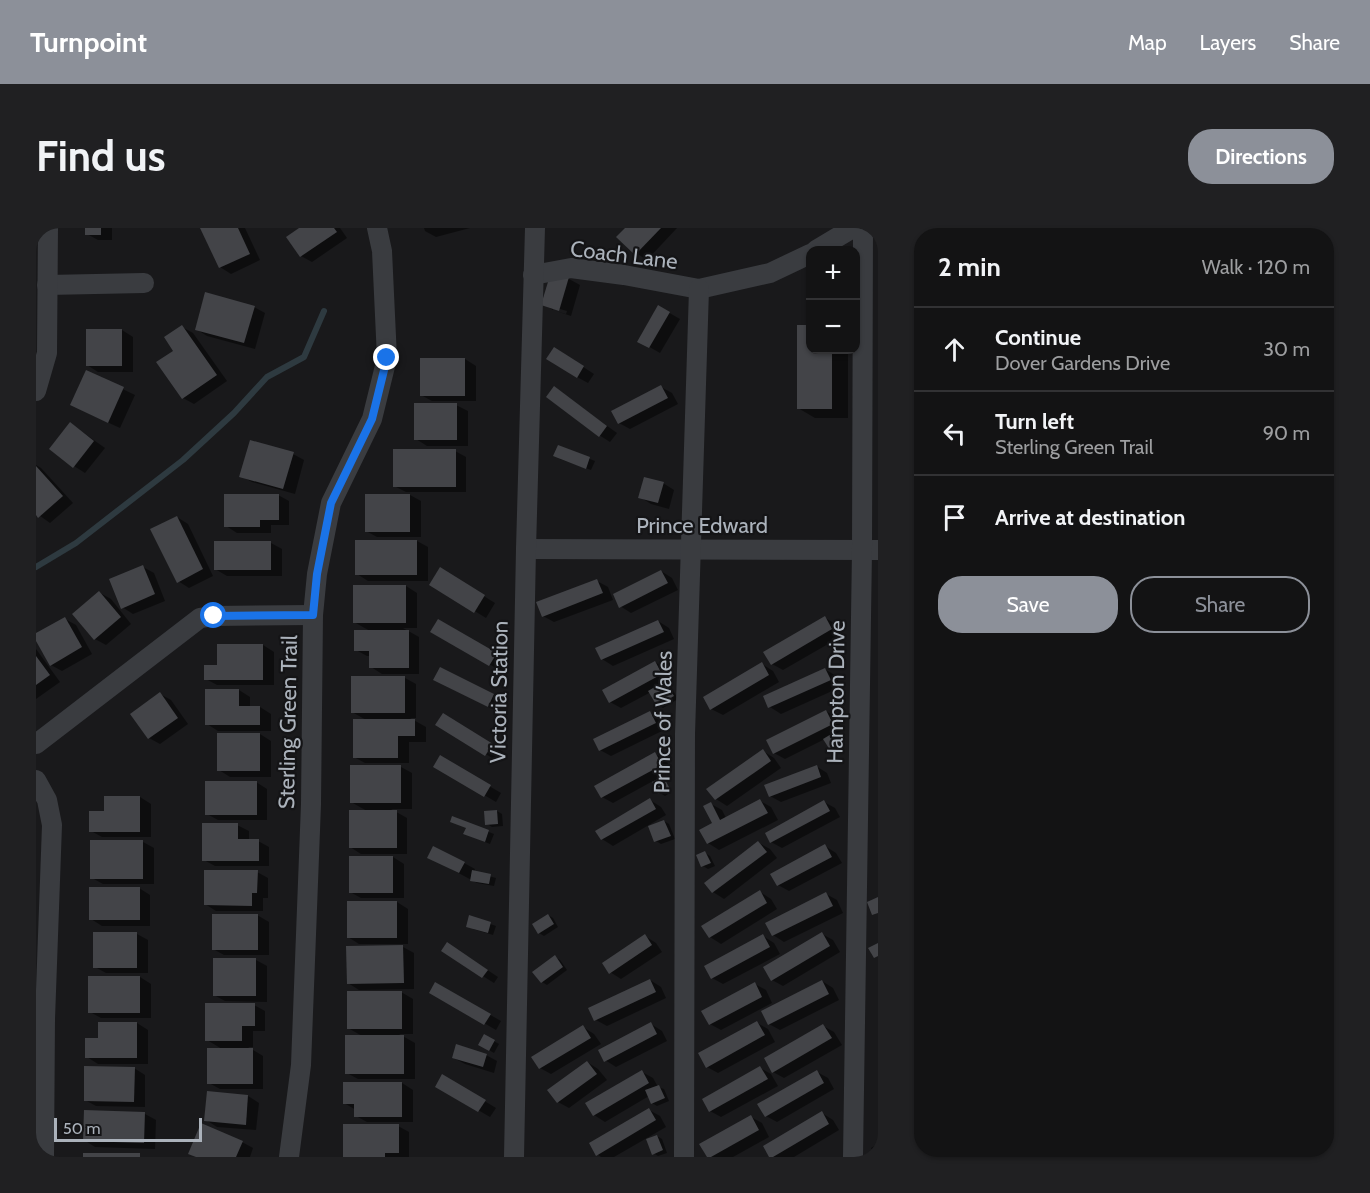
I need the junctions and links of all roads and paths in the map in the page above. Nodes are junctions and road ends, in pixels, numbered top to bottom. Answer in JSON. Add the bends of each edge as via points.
{"nodes":[{"id":1,"x":48,"y":228,"type":"edge"},
{"id":2,"x":377,"y":228,"type":"edge"},
{"id":3,"x":534,"y":228,"type":"edge"},
{"id":4,"x":853,"y":228,"type":"edge"},
{"id":5,"x":863,"y":228,"type":"edge"},
{"id":6,"x":823,"y":246,"type":"edge"},
{"id":7,"x":806,"y":256,"type":"edge"},
{"id":8,"x":533,"y":275,"type":"junction"},
{"id":9,"x":144,"y":283,"type":"dead end"},
{"id":10,"x":47,"y":285,"type":"junction"},
{"id":11,"x":699,"y":289,"type":"junction"},
{"id":12,"x":36,"y":391,"type":"edge"},
{"id":13,"x":526,"y":549,"type":"junction"},
{"id":14,"x":692,"y":549,"type":"junction"},
{"id":15,"x":870,"y":550,"type":"edge"},
{"id":16,"x":313,"y":615,"type":"junction"},
{"id":17,"x":36,"y":744,"type":"edge"},
{"id":18,"x":36,"y":780,"type":"edge"},
{"id":19,"x":44,"y":1157,"type":"edge"},
{"id":20,"x":289,"y":1157,"type":"edge"},
{"id":21,"x":514,"y":1157,"type":"edge"},
{"id":22,"x":684,"y":1157,"type":"edge"},
{"id":23,"x":853,"y":1157,"type":"edge"}],
"edges":[{"from":1,"to":10,"type":"street"},
{"from":2,"to":16,"type":"street","name":"Sterling Green Trail","via":[[382,251],[387,358],[372,419],[331,503]]},
{"from":3,"to":8,"type":"street","name":"Victoria Station"},
{"from":4,"to":6,"type":"street"},
{"from":5,"to":15,"type":"street","name":"Hampton Drive"},
{"from":7,"to":11,"type":"street","name":"Coach Lane","via":[[770,273]]},
{"from":8,"to":11,"type":"street","name":"Coach Lane","via":[[571,268]]},
{"from":8,"to":13,"type":"street","name":"Victoria Station"},
{"from":9,"to":10,"type":"street"},
{"from":10,"to":12,"type":"street","via":[[47,353]]},
{"from":11,"to":14,"type":"street","name":"Prince of Wales"},
{"from":13,"to":14,"type":"street","name":"Prince Edward"},
{"from":13,"to":21,"type":"street","name":"Victoria Station"},
{"from":14,"to":15,"type":"street","name":"Prince Edward"},
{"from":14,"to":22,"type":"street","name":"Prince of Wales","via":[[685,734]]},
{"from":15,"to":23,"type":"street","name":"Hampton Drive"},
{"from":16,"to":17,"type":"street","via":[[200,618]]},
{"from":16,"to":20,"type":"street","name":"Sterling Green Trail","via":[[311,804],[301,1065]]},
{"from":18,"to":19,"type":"street","via":[[47,800],[52,825]]}]}
